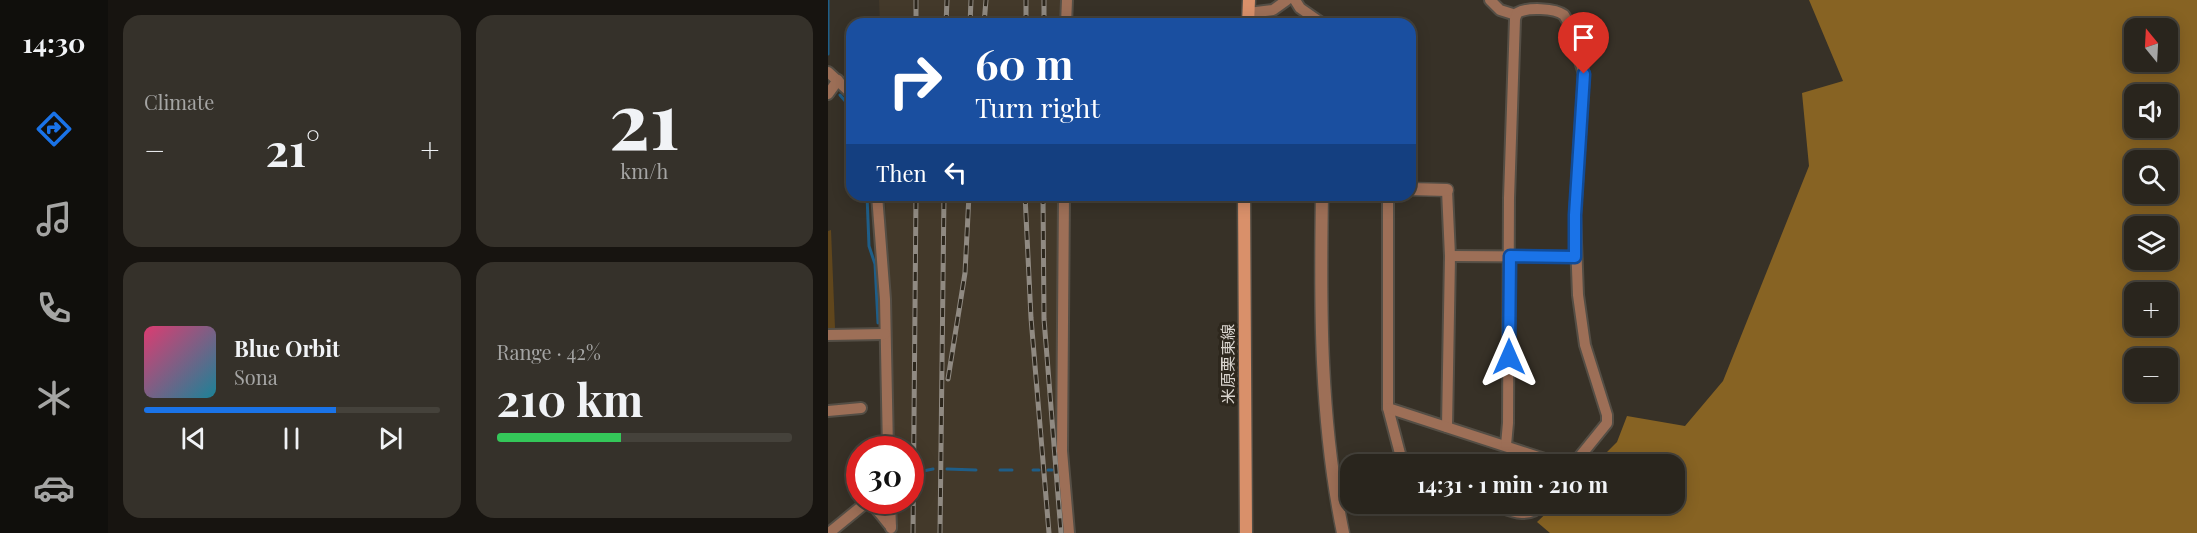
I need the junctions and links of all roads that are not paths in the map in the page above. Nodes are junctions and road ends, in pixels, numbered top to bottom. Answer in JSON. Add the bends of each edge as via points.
{"nodes":[{"id":1,"x":1067,"y":0,"type":"edge"},
{"id":2,"x":1249,"y":0,"type":"edge"},
{"id":3,"x":1287,"y":0,"type":"edge"},
{"id":4,"x":1295,"y":0,"type":"edge"},
{"id":5,"x":1490,"y":0,"type":"edge"},
{"id":6,"x":1516,"y":15,"type":"junction"},
{"id":7,"x":1066,"y":18,"type":"edge"},
{"id":8,"x":1248,"y":18,"type":"edge"},
{"id":9,"x":1251,"y":18,"type":"edge"},
{"id":10,"x":1314,"y":18,"type":"edge"},
{"id":11,"x":828,"y":72,"type":"edge"},
{"id":12,"x":838,"y":80,"type":"junction"},
{"id":13,"x":846,"y":88,"type":"edge"},
{"id":14,"x":828,"y":94,"type":"edge"},
{"id":15,"x":1416,"y":189,"type":"edge"},
{"id":16,"x":1447,"y":190,"type":"joint"},
{"id":17,"x":877,"y":201,"type":"edge"},
{"id":18,"x":1064,"y":201,"type":"edge"},
{"id":19,"x":1244,"y":201,"type":"edge"},
{"id":20,"x":1322,"y":201,"type":"edge"},
{"id":21,"x":1389,"y":201,"type":"edge"},
{"id":22,"x":1450,"y":256,"type":"junction"},
{"id":23,"x":1510,"y":256,"type":"junction"},
{"id":24,"x":1575,"y":257,"type":"junction"},
{"id":25,"x":885,"y":334,"type":"junction"},
{"id":26,"x":828,"y":335,"type":"edge"},
{"id":27,"x":861,"y":408,"type":"dead end"},
{"id":28,"x":1388,"y":408,"type":"junction"},
{"id":29,"x":828,"y":411,"type":"edge"},
{"id":30,"x":1447,"y":427,"type":"junction"},
{"id":31,"x":888,"y":436,"type":"edge"},
{"id":32,"x":1506,"y":445,"type":"junction"},
{"id":33,"x":1400,"y":454,"type":"edge"},
{"id":34,"x":1532,"y":454,"type":"edge"},
{"id":35,"x":1582,"y":454,"type":"edge"},
{"id":36,"x":852,"y":514,"type":"edge"},
{"id":37,"x":880,"y":514,"type":"edge"},
{"id":38,"x":890,"y":514,"type":"edge"},
{"id":39,"x":890,"y":530,"type":"edge"},
{"id":40,"x":829,"y":533,"type":"edge"},
{"id":41,"x":1069,"y":533,"type":"edge"},
{"id":42,"x":1246,"y":533,"type":"edge"},
{"id":43,"x":1343,"y":533,"type":"edge"}],
"edges":[{"from":1,"to":7,"type":"street"},
{"from":2,"to":8,"type":"main road"},
{"from":3,"to":9,"type":"street"},
{"from":4,"to":10,"type":"street"},
{"from":5,"to":6,"type":"street","via":[[1500,10]]},
{"from":6,"to":23,"type":"street"},
{"from":6,"to":24,"type":"street","via":[[1522,10],[1561,12],[1582,65]]},
{"from":11,"to":12,"type":"street"},
{"from":12,"to":13,"type":"street"},
{"from":12,"to":14,"type":"street"},
{"from":15,"to":16,"type":"street"},
{"from":16,"to":22,"type":"street"},
{"from":17,"to":25,"type":"street"},
{"from":18,"to":41,"type":"street","via":[[1062,451]]},
{"from":19,"to":42,"type":"main road","name":"米原栗東線"},
{"from":20,"to":43,"type":"street","via":[[1322,368],[1327,436]]},
{"from":21,"to":28,"type":"street"},
{"from":22,"to":23,"type":"street"},
{"from":22,"to":30,"type":"street"},
{"from":23,"to":24,"type":"street"},
{"from":23,"to":32,"type":"street"},
{"from":24,"to":35,"type":"street","via":[[1585,345],[1607,423]]},
{"from":25,"to":26,"type":"street"},
{"from":25,"to":31,"type":"street"},
{"from":27,"to":29,"type":"street"},
{"from":28,"to":30,"type":"street"},
{"from":28,"to":33,"type":"street"},
{"from":30,"to":32,"type":"street"},
{"from":32,"to":34,"type":"street"},
{"from":36,"to":40,"type":"street"},
{"from":37,"to":39,"type":"street"},
{"from":38,"to":39,"type":"street"}]}
